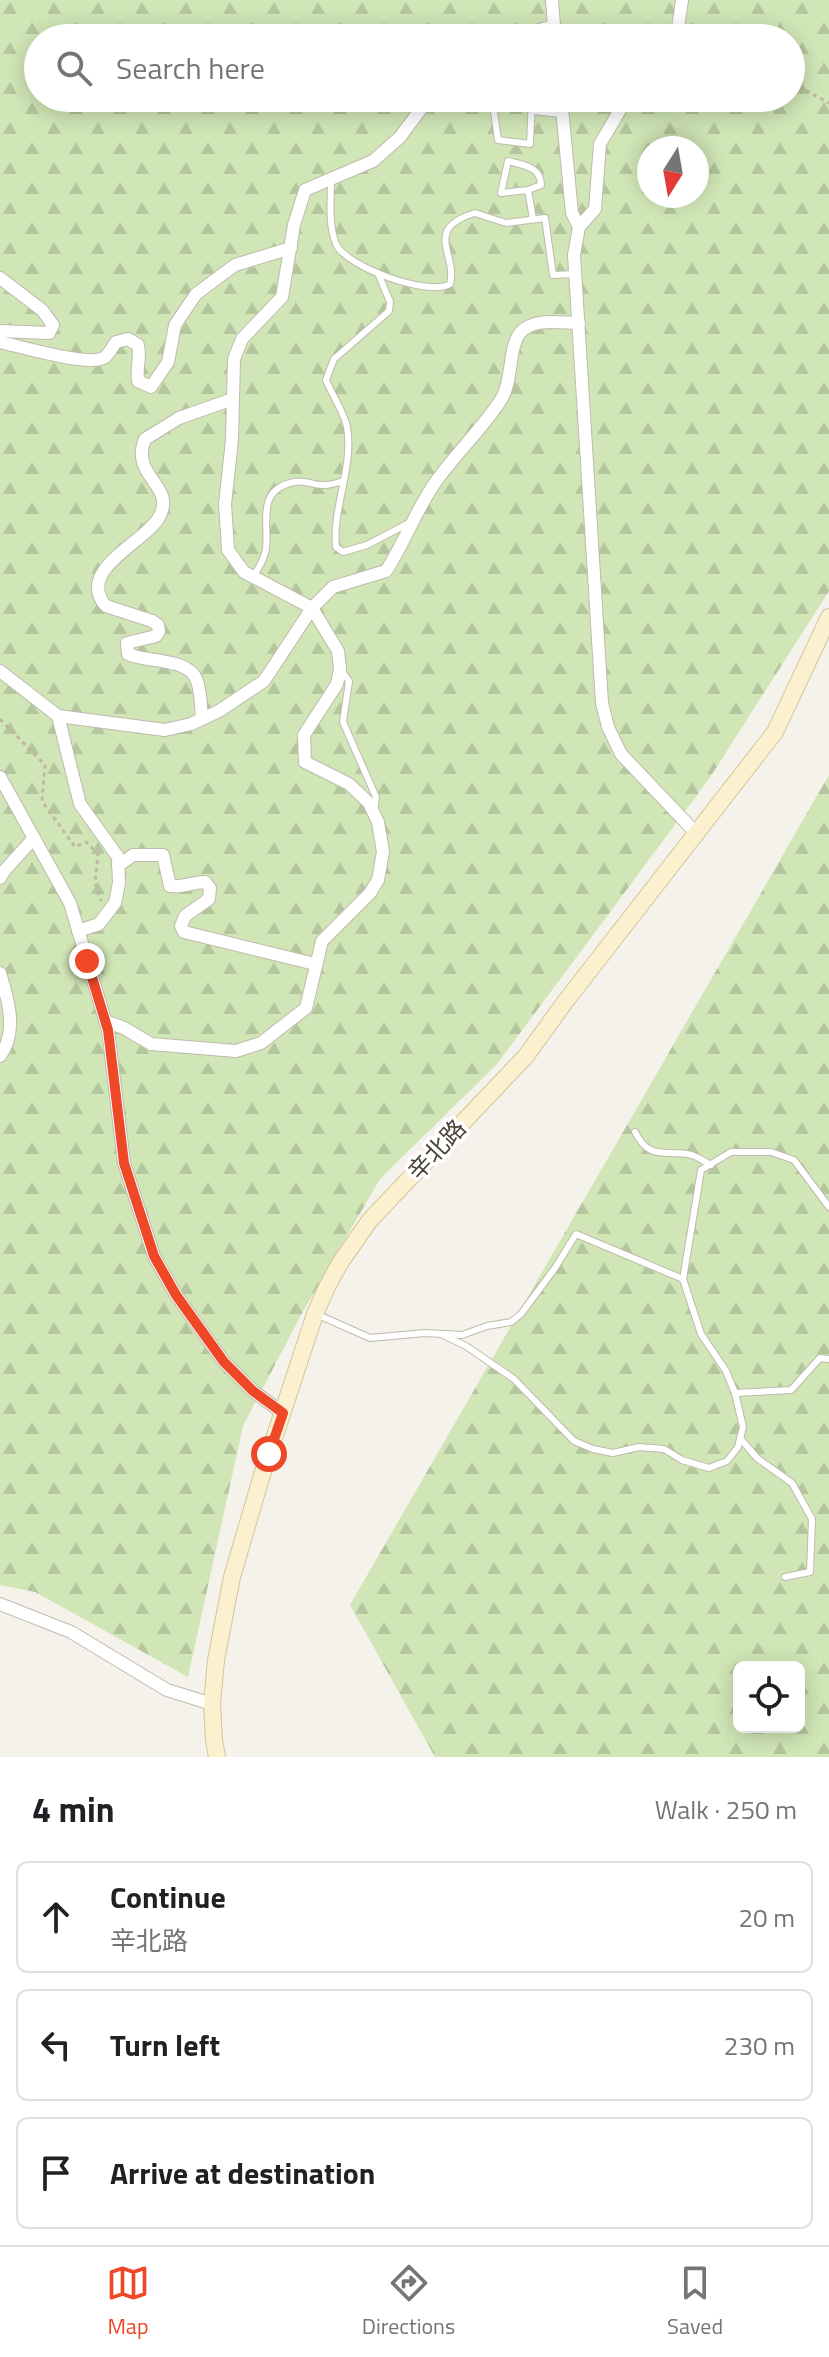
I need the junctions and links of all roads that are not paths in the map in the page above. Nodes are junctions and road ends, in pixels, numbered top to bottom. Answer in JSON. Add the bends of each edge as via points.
{"nodes":[{"id":1,"x":552,"y":0,"type":"edge"},
{"id":2,"x":682,"y":0,"type":"edge"},
{"id":3,"x":554,"y":24,"type":"edge"},
{"id":4,"x":679,"y":24,"type":"edge"},
{"id":5,"x":419,"y":112,"type":"edge"},
{"id":6,"x":494,"y":112,"type":"edge"},
{"id":7,"x":532,"y":112,"type":"edge"},
{"id":8,"x":542,"y":112,"type":"edge"},
{"id":9,"x":619,"y":112,"type":"edge"},
{"id":10,"x":562,"y":114,"type":"joint"},
{"id":11,"x":514,"y":142,"type":"junction"},
{"id":12,"x":513,"y":162,"type":"junction"},
{"id":13,"x":331,"y":177,"type":"junction"},
{"id":14,"x":528,"y":190,"type":"junction"},
{"id":15,"x":533,"y":219,"type":"junction"},
{"id":16,"x":579,"y":227,"type":"junction"},
{"id":17,"x":291,"y":248,"type":"junction"},
{"id":18,"x":378,"y":273,"type":"junction"},
{"id":19,"x":575,"y":274,"type":"junction"},
{"id":20,"x":0,"y":278,"type":"edge"},
{"id":21,"x":579,"y":323,"type":"junction"},
{"id":22,"x":0,"y":331,"type":"edge"},
{"id":23,"x":0,"y":342,"type":"edge"},
{"id":24,"x":233,"y":399,"type":"junction"},
{"id":25,"x":343,"y":481,"type":"junction"},
{"id":26,"x":411,"y":522,"type":"junction"},
{"id":27,"x":253,"y":577,"type":"junction"},
{"id":28,"x":312,"y":608,"type":"junction"},
{"id":29,"x":829,"y":617,"type":"edge"},
{"id":30,"x":340,"y":669,"type":"junction"},
{"id":31,"x":0,"y":671,"type":"edge"},
{"id":32,"x":58,"y":716,"type":"junction"},
{"id":33,"x":202,"y":719,"type":"junction"},
{"id":34,"x":0,"y":777,"type":"edge"},
{"id":35,"x":374,"y":814,"type":"junction"},
{"id":36,"x":696,"y":833,"type":"junction"},
{"id":37,"x":34,"y":838,"type":"junction"},
{"id":38,"x":118,"y":866,"type":"junction"},
{"id":39,"x":0,"y":878,"type":"edge"},
{"id":40,"x":78,"y":931,"type":"junction"},
{"id":41,"x":315,"y":964,"type":"junction"},
{"id":42,"x":0,"y":973,"type":"edge"},
{"id":43,"x":105,"y":1021,"type":"junction"},
{"id":44,"x":0,"y":1056,"type":"edge"},
{"id":45,"x":635,"y":1132,"type":"dead end"},
{"id":46,"x":711,"y":1165,"type":"junction"},
{"id":47,"x":829,"y":1207,"type":"edge"},
{"id":48,"x":683,"y":1279,"type":"junction"},
{"id":49,"x":315,"y":1314,"type":"junction"},
{"id":50,"x":441,"y":1334,"type":"junction"},
{"id":51,"x":829,"y":1359,"type":"edge"},
{"id":52,"x":735,"y":1393,"type":"junction"},
{"id":53,"x":283,"y":1413,"type":"junction"},
{"id":54,"x":740,"y":1438,"type":"junction"},
{"id":55,"x":785,"y":1577,"type":"dead end"},
{"id":56,"x":0,"y":1604,"type":"edge"},
{"id":57,"x":212,"y":1704,"type":"junction"},
{"id":58,"x":217,"y":1757,"type":"edge"}],
"edges":[{"from":1,"to":3,"type":"street"},
{"from":2,"to":4,"type":"street"},
{"from":5,"to":13,"type":"street","via":[[373,161]]},
{"from":6,"to":11,"type":"lane","via":[[498,140]]},
{"from":7,"to":11,"type":"lane","via":[[530,144]]},
{"from":8,"to":10,"type":"lane"},
{"from":9,"to":16,"type":"street","via":[[600,144],[595,209]]},
{"from":10,"to":16,"type":"street","via":[[572,213]]},
{"from":11,"to":12,"type":"lane"},
{"from":12,"to":14,"type":"lane","via":[[541,177],[541,185]]},
{"from":12,"to":14,"type":"lane","via":[[508,161],[501,193]]},
{"from":13,"to":17,"type":"street","via":[[305,190]]},
{"from":13,"to":18,"type":"lane","via":[[337,246],[346,258]]},
{"from":14,"to":15,"type":"lane"},
{"from":15,"to":18,"type":"lane","via":[[506,223],[475,213],[452,225],[444,248],[452,278],[443,288]]},
{"from":15,"to":19,"type":"lane","via":[[545,218],[553,275]]},
{"from":16,"to":19,"type":"street"},
{"from":17,"to":23,"type":"street","via":[[235,265],[196,294],[175,325],[168,362],[151,387],[138,381],[138,345],[128,339],[116,342],[106,357],[84,360]]},
{"from":17,"to":24,"type":"street","via":[[282,297],[242,339],[234,359]]},
{"from":18,"to":25,"type":"lane","via":[[389,311],[334,359],[326,380],[347,426]]},
{"from":19,"to":21,"type":"street"},
{"from":20,"to":22,"type":"street","via":[[53,325],[49,333]]},
{"from":21,"to":26,"type":"street","via":[[537,323],[520,333],[503,397],[436,481]]},
{"from":21,"to":36,"type":"street","via":[[602,703],[621,754]]},
{"from":24,"to":27,"type":"street","via":[[225,504],[228,550]]},
{"from":24,"to":33,"type":"street","via":[[179,418],[145,439],[141,459],[161,492],[159,518],[117,553],[99,582],[98,593],[106,606],[158,625],[156,636],[127,643],[128,654],[191,672],[197,678]]},
{"from":25,"to":26,"type":"lane","via":[[334,534],[336,547],[343,552]]},
{"from":25,"to":27,"type":"lane","via":[[326,486],[303,480],[278,488],[265,508],[266,546]]},
{"from":26,"to":28,"type":"street","via":[[386,571],[333,587]]},
{"from":27,"to":28,"type":"street"},
{"from":28,"to":30,"type":"street","via":[[338,651]]},
{"from":28,"to":33,"type":"street","via":[[264,681]]},
{"from":29,"to":36,"type":"main road","name":"辛北路","via":[[775,732]]},
{"from":30,"to":35,"type":"lane","via":[[349,681],[343,722],[376,797]]},
{"from":30,"to":35,"type":"street","via":[[337,684],[304,735],[305,762],[349,784]]},
{"from":31,"to":32,"type":"street"},
{"from":32,"to":33,"type":"street","via":[[165,730]]},
{"from":32,"to":38,"type":"street","via":[[80,804],[118,857]]},
{"from":34,"to":37,"type":"street"},
{"from":35,"to":41,"type":"street","via":[[383,852],[378,880],[322,941]]},
{"from":36,"to":49,"type":"main road","name":"辛北路","via":[[526,1056],[370,1220],[340,1263]]},
{"from":37,"to":39,"type":"street"},
{"from":37,"to":40,"type":"street","via":[[70,903]]},
{"from":38,"to":40,"type":"street","via":[[115,903],[99,924]]},
{"from":38,"to":41,"type":"street","via":[[133,855],[163,855],[170,886],[205,882],[210,888],[209,899],[185,916],[184,932]]},
{"from":40,"to":43,"type":"street"},
{"from":41,"to":43,"type":"street","via":[[306,1008],[261,1043],[236,1051],[151,1044]]},
{"from":42,"to":44,"type":"street","via":[[10,1008]]},
{"from":43,"to":53,"type":"street","via":[[124,1163],[154,1256],[224,1362]]},
{"from":45,"to":46,"type":"lane","via":[[642,1146],[652,1151],[692,1155]]},
{"from":46,"to":47,"type":"lane","via":[[731,1152],[771,1152],[794,1160]]},
{"from":46,"to":48,"type":"lane","via":[[701,1170]]},
{"from":48,"to":50,"type":"lane","via":[[576,1234],[511,1322],[462,1335]]},
{"from":48,"to":52,"type":"lane","via":[[701,1334]]},
{"from":49,"to":50,"type":"lane","via":[[370,1338]]},
{"from":49,"to":53,"type":"main road","name":"辛北路"},
{"from":50,"to":54,"type":"lane","via":[[514,1379],[574,1441],[593,1449],[664,1449],[709,1468],[727,1461]]},
{"from":51,"to":52,"type":"lane","via":[[820,1358],[791,1390]]},
{"from":52,"to":54,"type":"lane","via":[[743,1427]]},
{"from":53,"to":57,"type":"main road","name":"辛北路","via":[[232,1577]]},
{"from":54,"to":55,"type":"lane","via":[[792,1483],[812,1519],[810,1572]]},
{"from":56,"to":57,"type":"street","via":[[71,1632],[167,1690]]},
{"from":57,"to":58,"type":"main road","name":"辛北路"}]}
